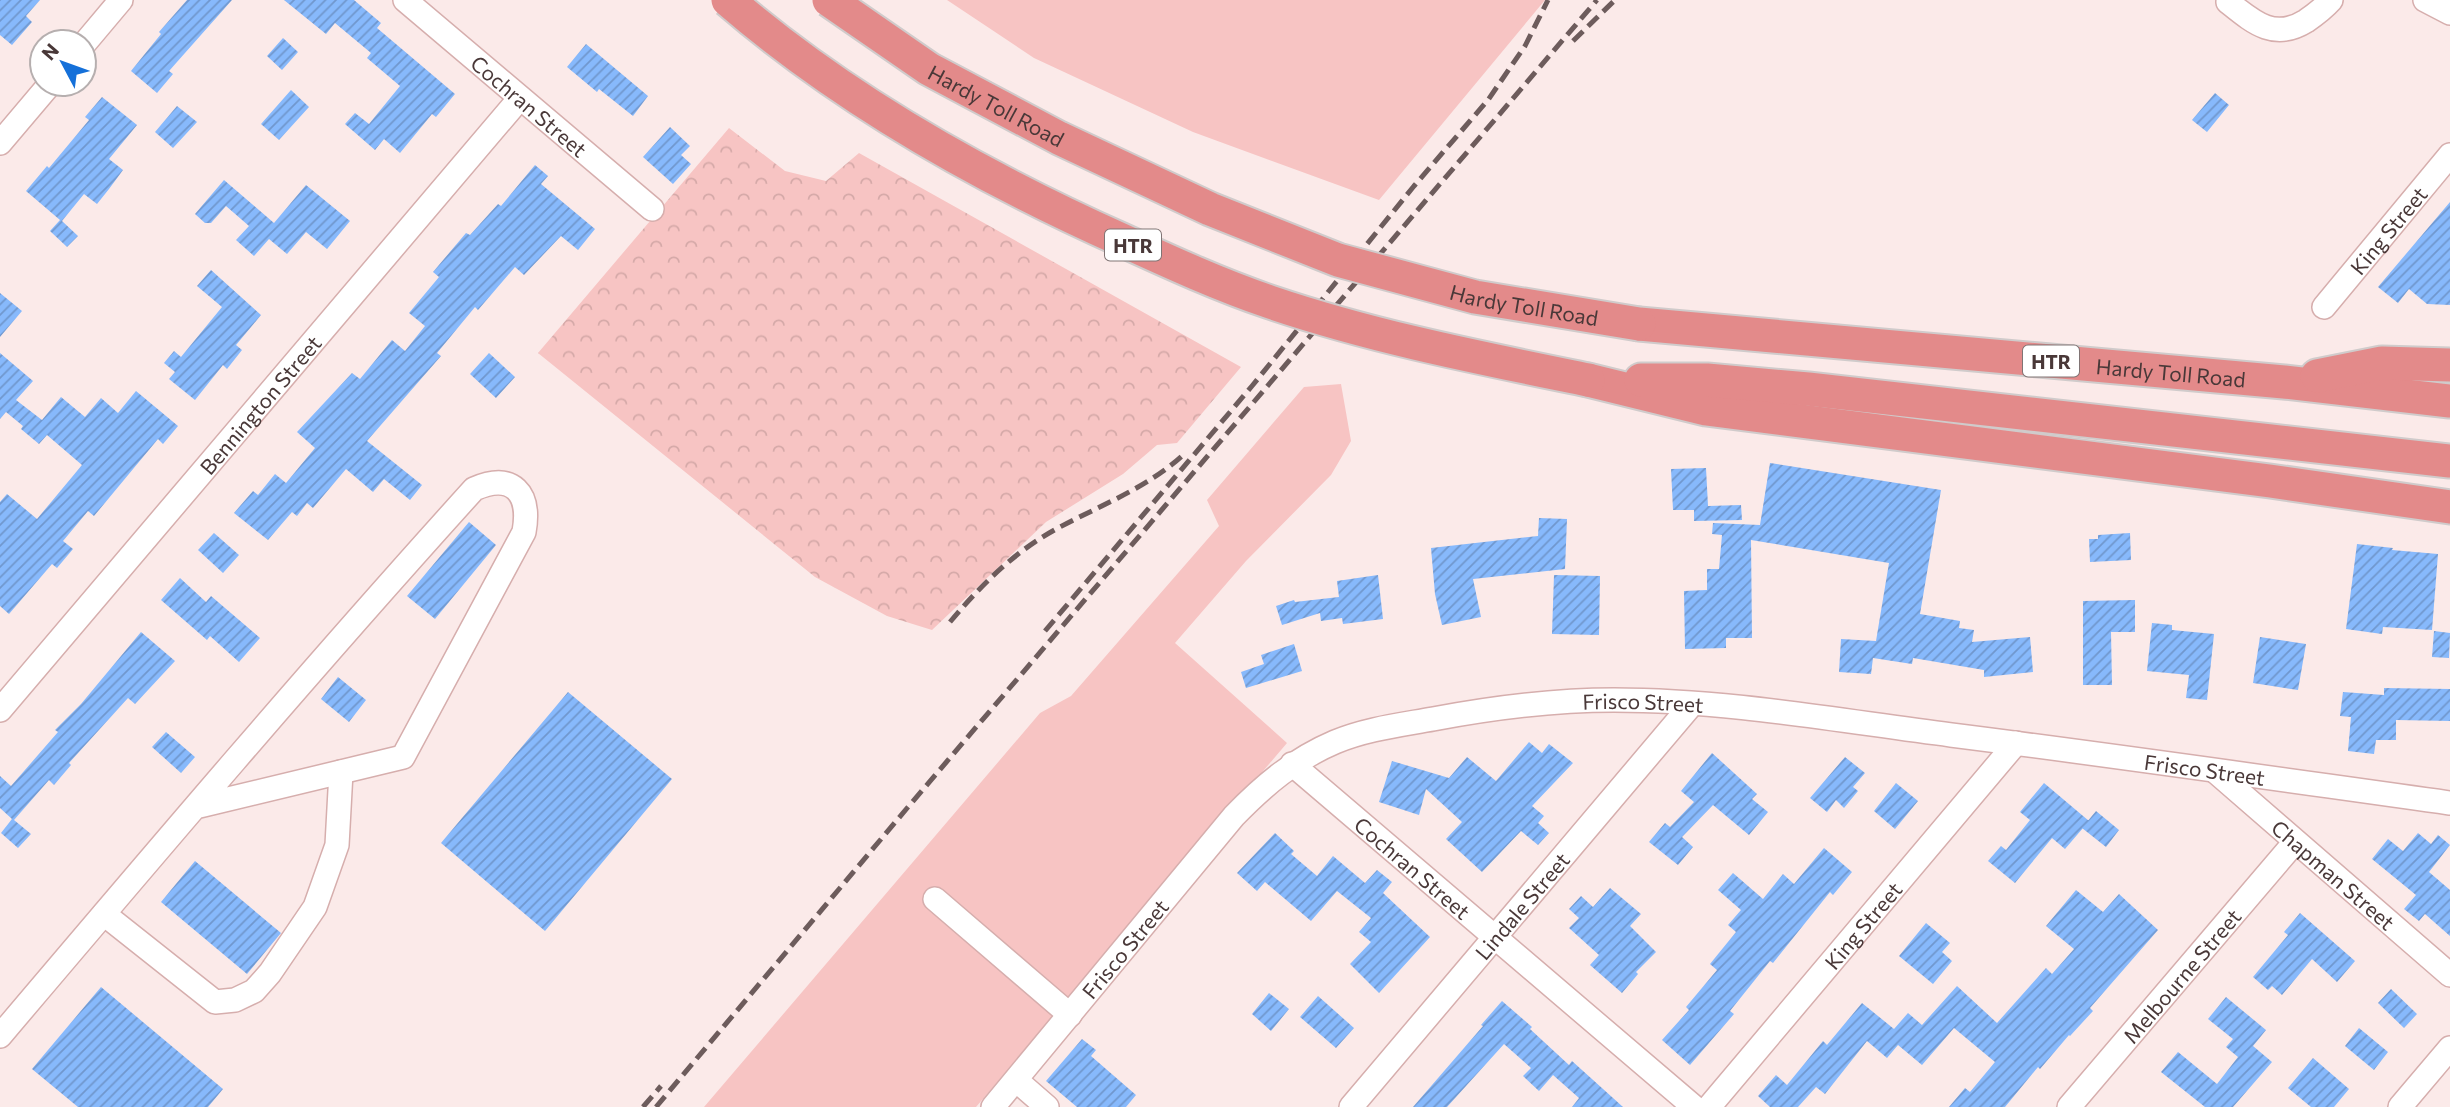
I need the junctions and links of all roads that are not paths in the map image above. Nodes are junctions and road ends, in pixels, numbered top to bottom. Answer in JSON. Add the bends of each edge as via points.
{"nodes":[{"id":1,"x":121,"y":0,"type":"edge"},
{"id":2,"x":405,"y":0,"type":"edge"},
{"id":3,"x":728,"y":0,"type":"edge"},
{"id":4,"x":829,"y":0,"type":"edge"},
{"id":5,"x":2331,"y":0,"type":"edge"},
{"id":6,"x":2425,"y":0,"type":"edge"},
{"id":7,"x":2228,"y":2,"type":"dead end"},
{"id":8,"x":2450,"y":13,"type":"edge"},
{"id":9,"x":97,"y":28,"type":"edge"},
{"id":10,"x":38,"y":98,"type":"edge"},
{"id":11,"x":520,"y":98,"type":"junction"},
{"id":12,"x":0,"y":143,"type":"edge"},
{"id":13,"x":2450,"y":155,"type":"edge"},
{"id":14,"x":652,"y":209,"type":"dead end"},
{"id":15,"x":2324,"y":307,"type":"dead end"},
{"id":16,"x":2450,"y":365,"type":"edge"},
{"id":17,"x":1588,"y":380,"type":"junction"},
{"id":18,"x":2284,"y":382,"type":"junction"},
{"id":19,"x":2450,"y":401,"type":"edge"},
{"id":20,"x":2450,"y":461,"type":"edge"},
{"id":21,"x":2450,"y":507,"type":"edge"},
{"id":22,"x":1692,"y":704,"type":"junction"},
{"id":23,"x":0,"y":710,"type":"edge"},
{"id":24,"x":2016,"y":743,"type":"junction"},
{"id":25,"x":1292,"y":764,"type":"junction"},
{"id":26,"x":341,"y":772,"type":"junction"},
{"id":27,"x":2216,"y":772,"type":"junction"},
{"id":28,"x":2450,"y":803,"type":"edge"},
{"id":29,"x":195,"y":807,"type":"junction"},
{"id":30,"x":2295,"y":842,"type":"junction"},
{"id":31,"x":935,"y":899,"type":"dead end"},
{"id":32,"x":104,"y":914,"type":"junction"},
{"id":33,"x":1494,"y":937,"type":"junction"},
{"id":34,"x":2450,"y":975,"type":"edge"},
{"id":35,"x":1070,"y":1015,"type":"junction"},
{"id":36,"x":0,"y":1036,"type":"edge"},
{"id":37,"x":2450,"y":1048,"type":"edge"},
{"id":38,"x":1016,"y":1080,"type":"junction"},
{"id":39,"x":993,"y":1107,"type":"edge"},
{"id":40,"x":1047,"y":1107,"type":"edge"},
{"id":41,"x":1351,"y":1107,"type":"edge"},
{"id":42,"x":1694,"y":1107,"type":"edge"},
{"id":43,"x":1709,"y":1107,"type":"edge"},
{"id":44,"x":2069,"y":1107,"type":"edge"},
{"id":45,"x":2400,"y":1107,"type":"edge"}],
"edges":[{"from":1,"to":9,"type":"street"},
{"from":2,"to":11,"type":"street","name":"Cochran Street"},
{"from":3,"to":17,"type":"highway","number":"HTR","bridge":true,"via":[[892,120],[1040,203],[1189,271],[1268,302],[1364,331]]},
{"from":4,"to":18,"type":"highway","name":"Hardy Toll Road","number":"HTR","bridge":true,"via":[[929,69],[1059,138],[1210,209],[1325,255],[1475,297],[1639,324]]},
{"from":5,"to":7,"type":"street","via":[[2297,26],[2279,30],[2266,28]]},
{"from":6,"to":8,"type":"street"},
{"from":10,"to":12,"type":"street"},
{"from":11,"to":14,"type":"street","name":"Cochran Street"},
{"from":11,"to":23,"type":"street","name":"Bennington Street"},
{"from":13,"to":15,"type":"street","name":"King Street"},
{"from":16,"to":18,"type":"highway","via":[[2382,363]]},
{"from":17,"to":20,"type":"highway","via":[[1707,380],[1808,388]]},
{"from":17,"to":21,"type":"highway","via":[[1706,409]]},
{"from":18,"to":19,"type":"highway"},
{"from":22,"to":24,"type":"street","name":"Frisco Street"},
{"from":22,"to":25,"type":"street","name":"Frisco Street","via":[[1613,700],[1455,715],[1374,730],[1335,742]]},
{"from":22,"to":33,"type":"street","name":"Lindale Street"},
{"from":24,"to":27,"type":"street","name":"Frisco Street"},
{"from":24,"to":43,"type":"street","name":"King Street"},
{"from":25,"to":33,"type":"street","name":"Cochran Street"},
{"from":25,"to":35,"type":"street","name":"Frisco Street","via":[[1234,816]]},
{"from":26,"to":29,"type":"street"},
{"from":26,"to":29,"type":"street","via":[[403,757],[524,532],[527,513],[523,498],[510,484],[492,481],[474,489]]},
{"from":26,"to":32,"type":"street","via":[[337,845],[314,907],[254,991],[235,1000],[215,1002]]},
{"from":27,"to":28,"type":"street","name":"Frisco Street"},
{"from":27,"to":30,"type":"street","name":"Chapman Street"},
{"from":29,"to":32,"type":"street"},
{"from":30,"to":34,"type":"street","name":"Chapman Street"},
{"from":30,"to":44,"type":"street","name":"Melbourne Street"},
{"from":31,"to":35,"type":"street"},
{"from":32,"to":36,"type":"street"},
{"from":33,"to":41,"type":"street","name":"Lindale Street"},
{"from":33,"to":42,"type":"street","name":"Cochran Street"},
{"from":35,"to":38,"type":"street","name":"Frisco Street"},
{"from":37,"to":45,"type":"street"},
{"from":38,"to":39,"type":"street","name":"Frisco Street"},
{"from":38,"to":40,"type":"street"}]}
